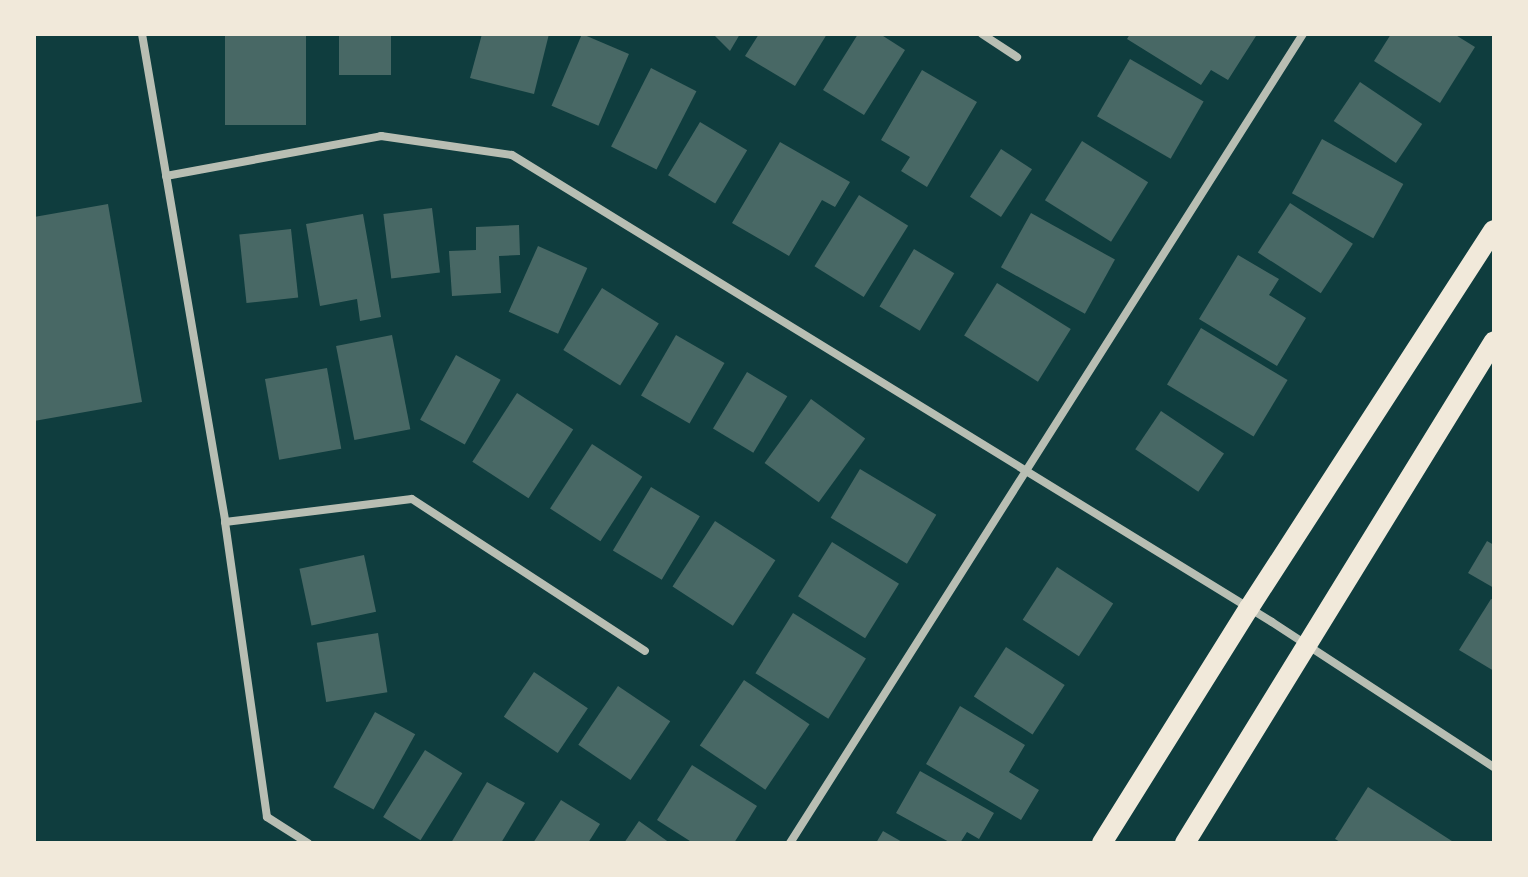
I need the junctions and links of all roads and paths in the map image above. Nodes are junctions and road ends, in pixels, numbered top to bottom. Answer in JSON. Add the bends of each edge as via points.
{"nodes":[{"id":1,"x":142,"y":34,"type":"edge"},
{"id":2,"x":982,"y":34,"type":"edge"},
{"id":3,"x":1303,"y":34,"type":"edge"},
{"id":4,"x":1017,"y":57,"type":"dead end"},
{"id":5,"x":166,"y":176,"type":"junction"},
{"id":6,"x":1494,"y":230,"type":"edge"},
{"id":7,"x":1494,"y":341,"type":"edge"},
{"id":8,"x":1025,"y":471,"type":"junction"},
{"id":9,"x":225,"y":522,"type":"junction"},
{"id":10,"x":1249,"y":608,"type":"junction"},
{"id":11,"x":1306,"y":645,"type":"junction"},
{"id":12,"x":645,"y":651,"type":"dead end"},
{"id":13,"x":1494,"y":767,"type":"edge"},
{"id":14,"x":308,"y":843,"type":"edge"},
{"id":15,"x":790,"y":843,"type":"edge"},
{"id":16,"x":1102,"y":843,"type":"edge"},
{"id":17,"x":1185,"y":843,"type":"edge"}],
"edges":[{"from":1,"to":5,"type":"street"},
{"from":2,"to":4,"type":"street"},
{"from":3,"to":8,"type":"street"},
{"from":5,"to":8,"type":"street","via":[[381,136],[512,155]]},
{"from":5,"to":9,"type":"street"},
{"from":6,"to":10,"type":"main road"},
{"from":7,"to":11,"type":"main road"},
{"from":8,"to":10,"type":"street"},
{"from":8,"to":15,"type":"street"},
{"from":9,"to":12,"type":"street","via":[[412,499]]},
{"from":9,"to":14,"type":"street","via":[[267,817]]},
{"from":10,"to":11,"type":"street"},
{"from":10,"to":16,"type":"main road"},
{"from":11,"to":13,"type":"street"},
{"from":11,"to":17,"type":"main road"}]}
